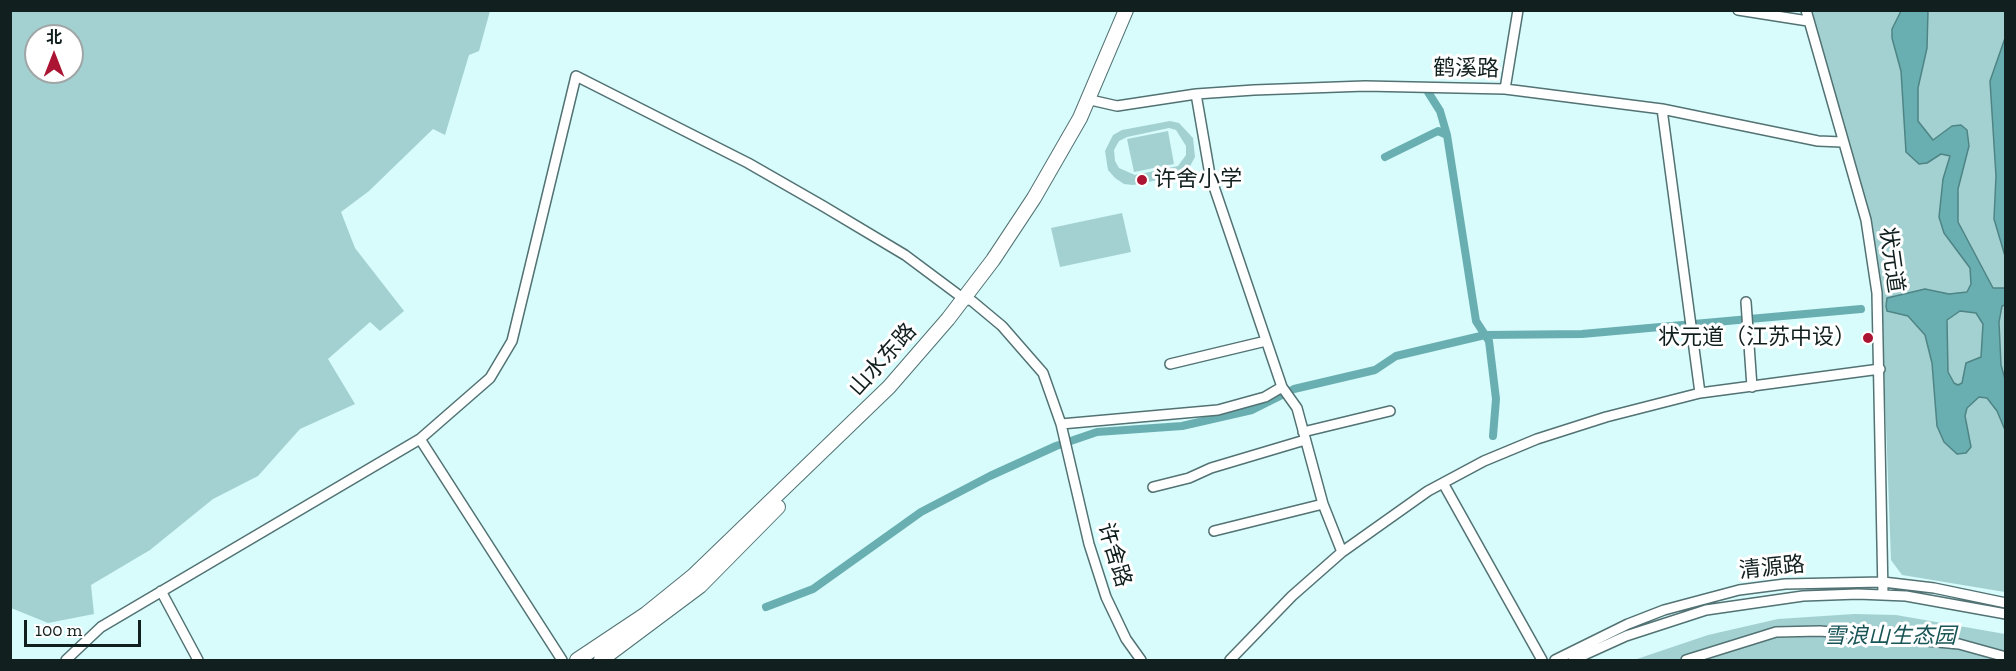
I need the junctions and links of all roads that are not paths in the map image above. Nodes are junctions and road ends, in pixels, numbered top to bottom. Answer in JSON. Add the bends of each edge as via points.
{"nodes":[{"id":1,"x":1126,"y":10,"type":"edge"},
{"id":2,"x":1134,"y":10,"type":"edge"},
{"id":3,"x":1518,"y":10,"type":"edge"},
{"id":4,"x":1738,"y":10,"type":"edge"},
{"id":5,"x":1806,"y":10,"type":"edge"},
{"id":6,"x":1808,"y":21,"type":"junction"},
{"id":7,"x":1505,"y":89,"type":"junction"},
{"id":8,"x":1196,"y":94,"type":"junction"},
{"id":9,"x":1092,"y":99,"type":"junction"},
{"id":10,"x":1662,"y":110,"type":"junction"},
{"id":11,"x":1842,"y":142,"type":"junction"},
{"id":12,"x":968,"y":300,"type":"junction"},
{"id":13,"x":1746,"y":302,"type":"dead end"},
{"id":14,"x":1266,"y":341,"type":"junction"},
{"id":15,"x":1170,"y":364,"type":"dead end"},
{"id":16,"x":1880,"y":369,"type":"junction"},
{"id":17,"x":1282,"y":387,"type":"junction"},
{"id":18,"x":1752,"y":387,"type":"junction"},
{"id":19,"x":1700,"y":393,"type":"junction"},
{"id":20,"x":1390,"y":411,"type":"dead end"},
{"id":21,"x":1062,"y":427,"type":"junction"},
{"id":22,"x":1304,"y":436,"type":"junction"},
{"id":23,"x":420,"y":439,"type":"junction"},
{"id":24,"x":1443,"y":483,"type":"junction"},
{"id":25,"x":1153,"y":487,"type":"dead end"},
{"id":26,"x":1323,"y":504,"type":"junction"},
{"id":27,"x":1214,"y":531,"type":"dead end"},
{"id":28,"x":1342,"y":552,"type":"junction"},
{"id":29,"x":1883,"y":582,"type":"junction"},
{"id":30,"x":161,"y":591,"type":"junction"},
{"id":31,"x":1883,"y":594,"type":"junction"},
{"id":32,"x":2006,"y":603,"type":"edge"},
{"id":33,"x":2006,"y":614,"type":"edge"},
{"id":34,"x":2006,"y":657,"type":"edge"},
{"id":35,"x":66,"y":660,"type":"edge"},
{"id":36,"x":198,"y":660,"type":"edge"},
{"id":37,"x":562,"y":660,"type":"edge"},
{"id":38,"x":577,"y":660,"type":"edge"},
{"id":39,"x":601,"y":660,"type":"edge"},
{"id":40,"x":1141,"y":660,"type":"edge"},
{"id":41,"x":1230,"y":660,"type":"edge"},
{"id":42,"x":1542,"y":660,"type":"edge"},
{"id":43,"x":1555,"y":660,"type":"edge"},
{"id":44,"x":1573,"y":660,"type":"edge"},
{"id":45,"x":1686,"y":660,"type":"edge"}],
"edges":[{"from":1,"to":9,"type":"highway","name":"山水东路"},
{"from":2,"to":9,"type":"highway","name":"山水东路"},
{"from":3,"to":7,"type":"street"},
{"from":4,"to":6,"type":"street"},
{"from":5,"to":6,"type":"street","name":"状元道"},
{"from":6,"to":11,"type":"street","name":"状元道"},
{"from":7,"to":8,"type":"street","name":"鹤溪路","via":[[1365,86]]},
{"from":7,"to":10,"type":"street","name":"鹤溪路"},
{"from":8,"to":9,"type":"street","name":"鹤溪路","via":[[1117,106]]},
{"from":8,"to":14,"type":"street","via":[[1210,175]]},
{"from":9,"to":12,"type":"highway","name":"山水东路"},
{"from":10,"to":11,"type":"street","name":"鹤溪路","via":[[1818,141]]},
{"from":10,"to":19,"type":"street"},
{"from":11,"to":16,"type":"street","name":"状元道","via":[[1866,220],[1877,293]]},
{"from":12,"to":21,"type":"street","name":"许舍路","via":[[1002,326],[1042,372]]},
{"from":12,"to":23,"type":"street","name":"许舍路","via":[[905,255],[748,163],[576,76],[512,340],[490,378]]},
{"from":12,"to":38,"type":"highway","name":"山水东路","via":[[889,387],[701,568],[646,614]]},
{"from":12,"to":39,"type":"highway","name":"山水东路","via":[[889,399],[727,560],[666,615]]},
{"from":13,"to":18,"type":"street"},
{"from":14,"to":15,"type":"street"},
{"from":14,"to":17,"type":"street"},
{"from":16,"to":18,"type":"street"},
{"from":16,"to":29,"type":"street","name":"状元道"},
{"from":17,"to":21,"type":"street","via":[[1265,397],[1218,410]]},
{"from":17,"to":22,"type":"street","via":[[1296,406]]},
{"from":18,"to":19,"type":"street"},
{"from":19,"to":24,"type":"street","via":[[1537,439]]},
{"from":20,"to":22,"type":"street"},
{"from":21,"to":40,"type":"street","name":"许舍路","via":[[1089,544],[1106,597]]},
{"from":22,"to":25,"type":"street"},
{"from":22,"to":26,"type":"street"},
{"from":23,"to":30,"type":"street"},
{"from":23,"to":37,"type":"street"},
{"from":24,"to":28,"type":"street"},
{"from":24,"to":42,"type":"street"},
{"from":26,"to":27,"type":"street"},
{"from":26,"to":28,"type":"street"},
{"from":28,"to":41,"type":"street","via":[[1292,596]]},
{"from":29,"to":31,"type":"street","name":"状元道"},
{"from":29,"to":32,"type":"street","name":"清源路"},
{"from":29,"to":43,"type":"street","name":"清源路","via":[[1785,584],[1699,599],[1628,624]]},
{"from":30,"to":35,"type":"street","via":[[101,627]]},
{"from":30,"to":36,"type":"street"},
{"from":31,"to":33,"type":"street","name":"清源路"},
{"from":31,"to":44,"type":"street","name":"清源路","via":[[1803,596],[1706,610],[1626,636]]},
{"from":34,"to":45,"type":"street","via":[[1959,645],[1820,631],[1776,632]]}]}
